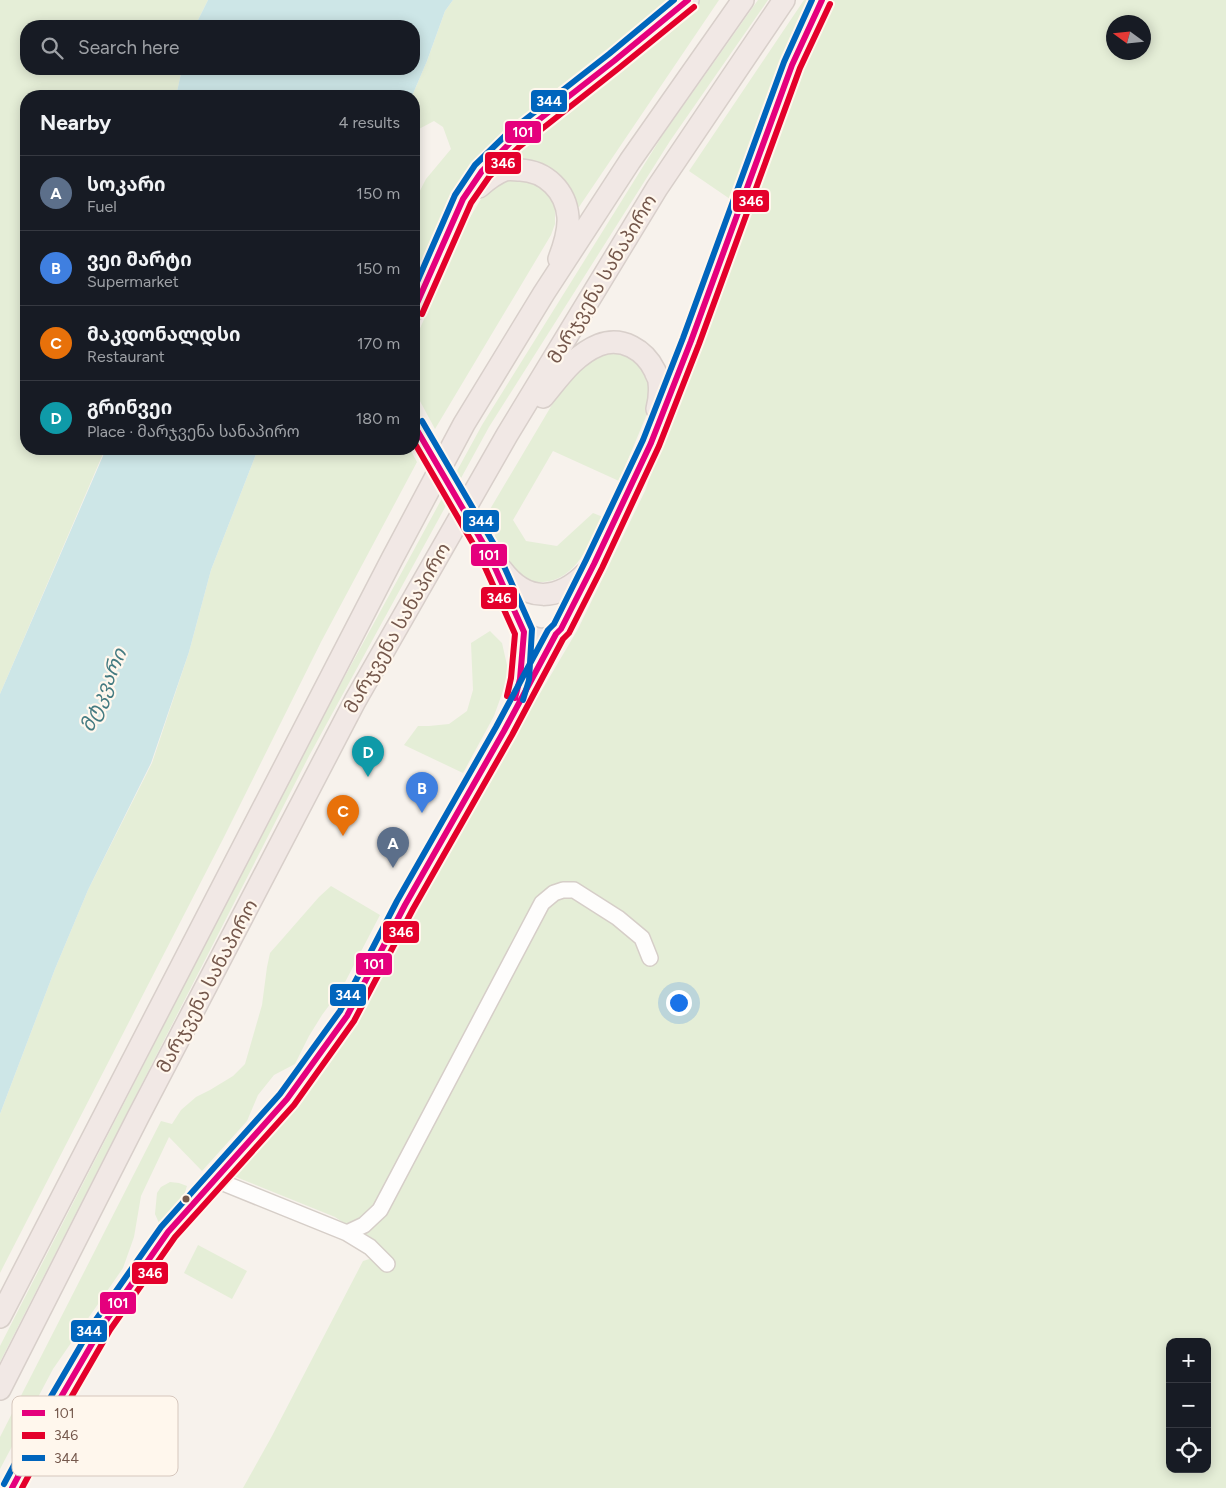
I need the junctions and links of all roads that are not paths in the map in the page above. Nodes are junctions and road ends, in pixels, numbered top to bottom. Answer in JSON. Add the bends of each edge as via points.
{"nodes":[{"id":1,"x":688,"y":0,"type":"edge"},
{"id":2,"x":742,"y":0,"type":"edge"},
{"id":3,"x":784,"y":0,"type":"edge"},
{"id":4,"x":822,"y":0,"type":"edge"},
{"id":5,"x":452,"y":224,"type":"junction"},
{"id":6,"x":544,"y":292,"type":"junction"},
{"id":7,"x":420,"y":296,"type":"edge"},
{"id":8,"x":507,"y":435,"type":"junction"},
{"id":9,"x":420,"y":437,"type":"edge"},
{"id":10,"x":650,"y":443,"type":"junction"},
{"id":11,"x":486,"y":550,"type":"junction"},
{"id":12,"x":594,"y":564,"type":"junction"},
{"id":13,"x":543,"y":594,"type":"junction"},
{"id":14,"x":522,"y":624,"type":"junction"},
{"id":15,"x":560,"y":628,"type":"junction"},
{"id":16,"x":504,"y":731,"type":"junction"},
{"id":17,"x":650,"y":958,"type":"dead end"},
{"id":18,"x":216,"y":1180,"type":"junction"},
{"id":19,"x":347,"y":1232,"type":"junction"},
{"id":20,"x":387,"y":1264,"type":"dead end"},
{"id":21,"x":0,"y":1317,"type":"edge"},
{"id":22,"x":0,"y":1389,"type":"edge"},
{"id":23,"x":62,"y":1396,"type":"edge"},
{"id":24,"x":18,"y":1476,"type":"edge"},
{"id":25,"x":12,"y":1488,"type":"edge"}],
"edges":[{"from":1,"to":5,"type":"highway","via":[[514,140],[482,171],[463,198]]},
{"from":2,"to":6,"type":"highway","name":"მარჯვენა სანაპირო"},
{"from":3,"to":8,"type":"highway","name":"მარჯვენა სანაპირო","via":[[658,188]]},
{"from":4,"to":10,"type":"highway","via":[[792,65],[691,341]]},
{"from":5,"to":6,"type":"highway","via":[[479,188],[507,169],[531,170],[550,180],[562,196],[568,218],[566,243]]},
{"from":5,"to":7,"type":"highway"},
{"from":6,"to":21,"type":"highway","name":"მარჯვენა სანაპირო","via":[[464,424],[392,558]]},
{"from":8,"to":10,"type":"highway","via":[[581,355],[599,345],[617,342],[643,353],[659,381]]},
{"from":8,"to":22,"type":"highway","name":"მარჯვენა სანაპირო","via":[[355,701]]},
{"from":9,"to":11,"type":"highway","bridge":true},
{"from":10,"to":12,"type":"highway"},
{"from":11,"to":13,"type":"highway","via":[[515,585]]},
{"from":11,"to":14,"type":"highway"},
{"from":12,"to":13,"type":"highway","via":[[567,589]]},
{"from":12,"to":15,"type":"highway"},
{"from":13,"to":14,"type":"highway","via":[[532,595],[524,602],[519,612]]},
{"from":13,"to":15,"type":"highway","via":[[555,598],[563,607],[565,613]]},
{"from":14,"to":15,"type":"highway","via":[[531,637],[540,639],[549,638]]},
{"from":14,"to":16,"type":"street","via":[[520,679]]},
{"from":15,"to":16,"type":"street"},
{"from":16,"to":18,"type":"street","via":[[414,888],[347,1016],[287,1099]]},
{"from":17,"to":19,"type":"street","via":[[642,938],[574,890],[554,893],[542,903],[380,1210],[364,1225]]},
{"from":18,"to":19,"type":"street"},
{"from":18,"to":23,"type":"street","via":[[168,1232],[103,1325]]},
{"from":19,"to":20,"type":"street","via":[[370,1247]]},
{"from":24,"to":25,"type":"street"}]}
